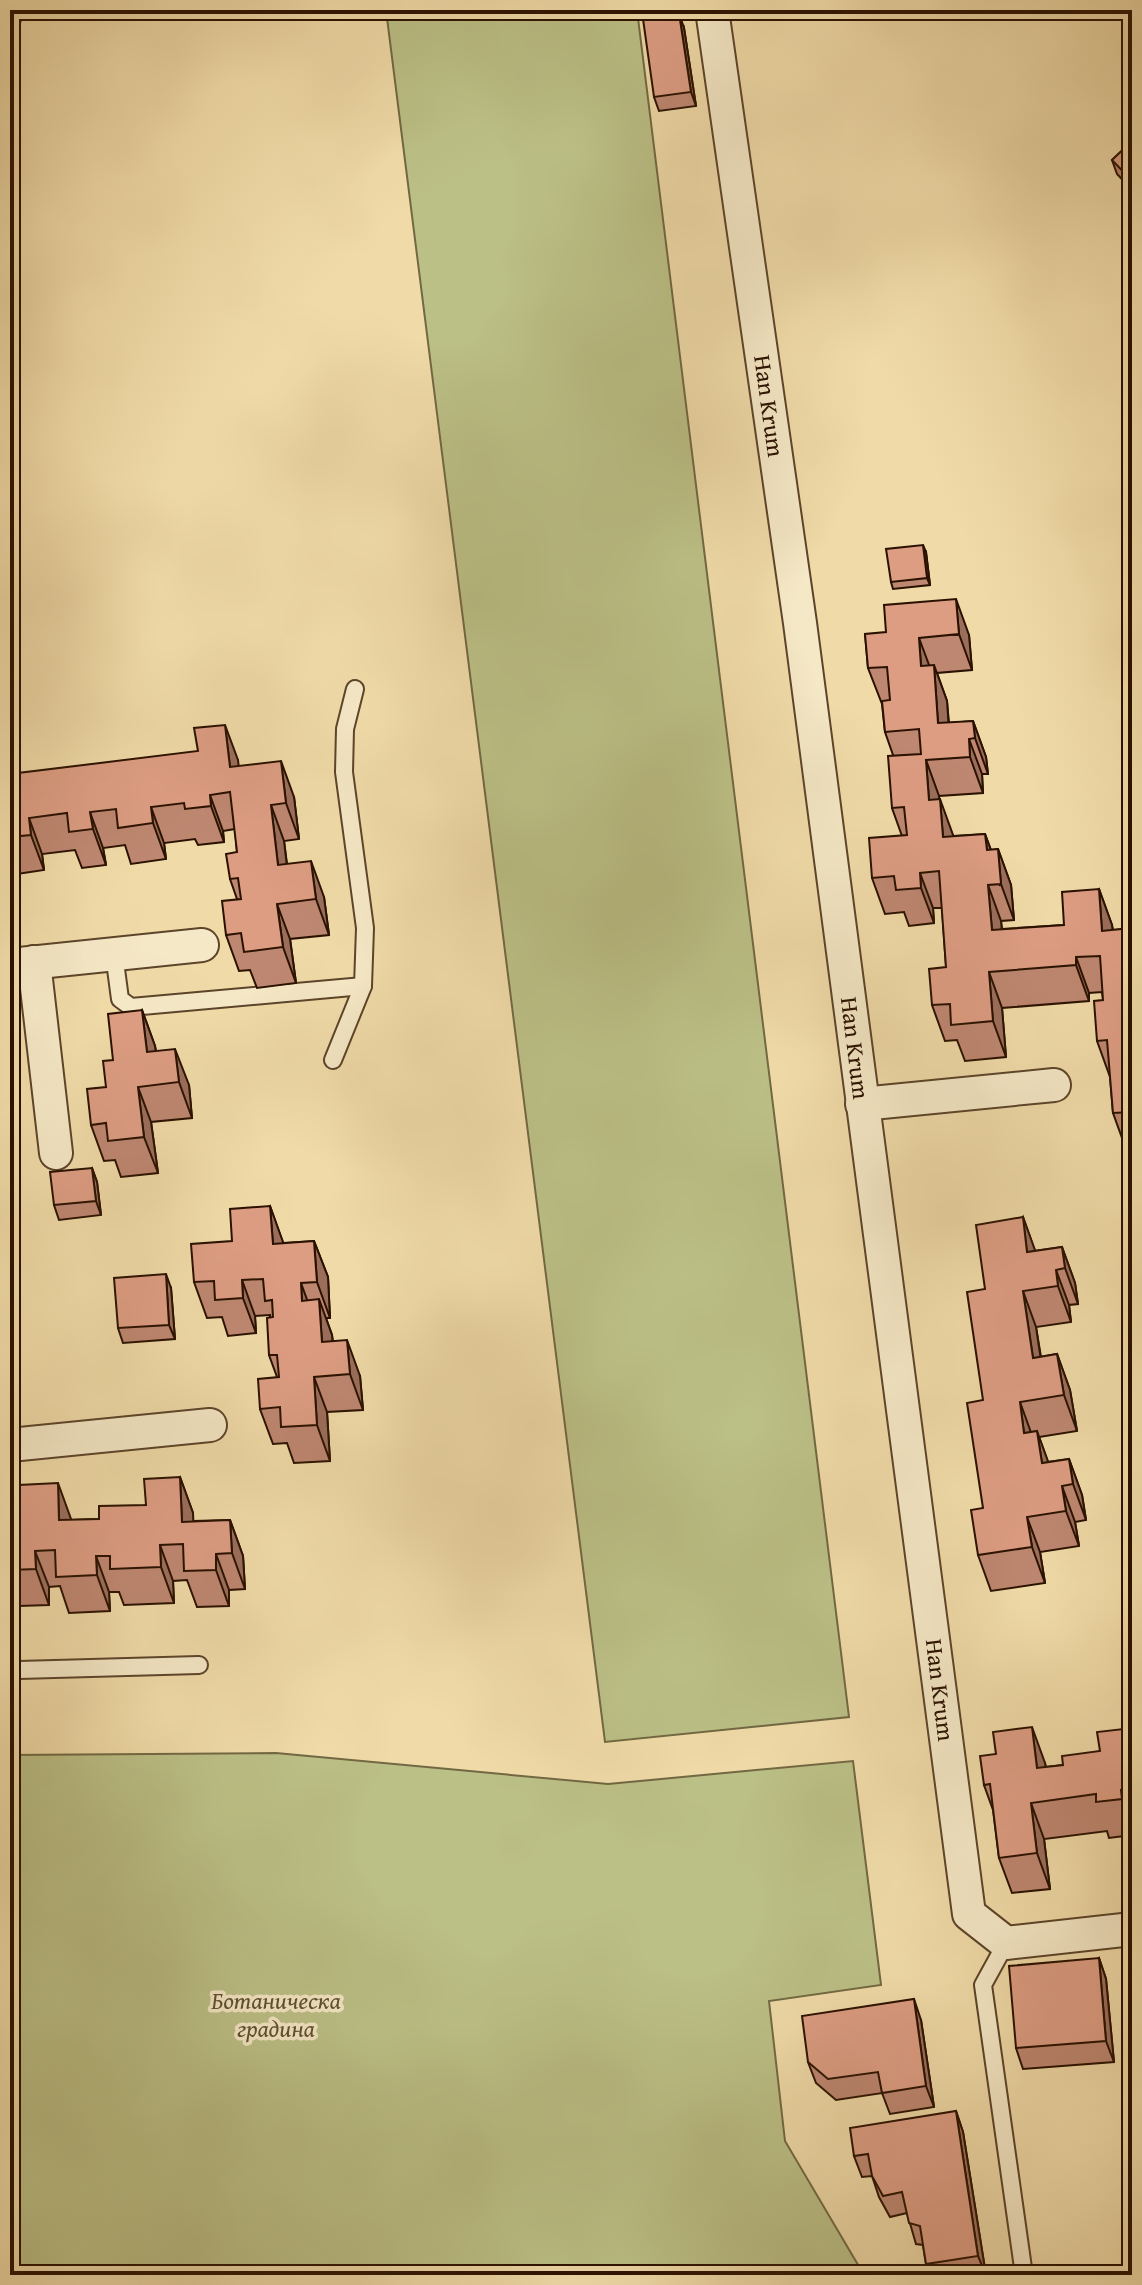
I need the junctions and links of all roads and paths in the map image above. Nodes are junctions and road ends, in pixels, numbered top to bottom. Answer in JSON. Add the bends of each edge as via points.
{"nodes":[{"id":1,"x":16,"y":10,"type":"edge"},
{"id":2,"x":712,"y":10,"type":"edge"},
{"id":3,"x":10,"y":23,"type":"edge"},
{"id":4,"x":355,"y":689,"type":"dead end"},
{"id":5,"x":202,"y":945,"type":"dead end"},
{"id":6,"x":114,"y":954,"type":"junction"},
{"id":7,"x":22,"y":964,"type":"edge"},
{"id":8,"x":363,"y":986,"type":"junction"},
{"id":9,"x":333,"y":1060,"type":"dead end"},
{"id":10,"x":1054,"y":1085,"type":"dead end"},
{"id":11,"x":862,"y":1104,"type":"junction"},
{"id":12,"x":56,"y":1153,"type":"dead end"},
{"id":13,"x":210,"y":1425,"type":"dead end"},
{"id":14,"x":10,"y":1445,"type":"edge"},
{"id":15,"x":199,"y":1665,"type":"dead end"},
{"id":16,"x":10,"y":1667,"type":"edge"},
{"id":17,"x":1132,"y":1929,"type":"edge"},
{"id":18,"x":1006,"y":1943,"type":"junction"},
{"id":19,"x":1024,"y":2275,"type":"edge"}],
"edges":[{"from":1,"to":3,"type":"lane"},
{"from":2,"to":11,"type":"street","name":"Han Krum"},
{"from":4,"to":8,"type":"lane","via":[[345,729],[344,772],[365,928]]},
{"from":5,"to":6,"type":"street"},
{"from":6,"to":7,"type":"street"},
{"from":6,"to":8,"type":"lane","via":[[120,999],[131,1007]]},
{"from":7,"to":12,"type":"street"},
{"from":8,"to":9,"type":"lane"},
{"from":10,"to":11,"type":"street"},
{"from":11,"to":18,"type":"street","name":"Han Krum","via":[[969,1914]]},
{"from":13,"to":14,"type":"street"},
{"from":15,"to":16,"type":"lane"},
{"from":17,"to":18,"type":"street"},
{"from":18,"to":19,"type":"lane","via":[[983,1985]]}]}
